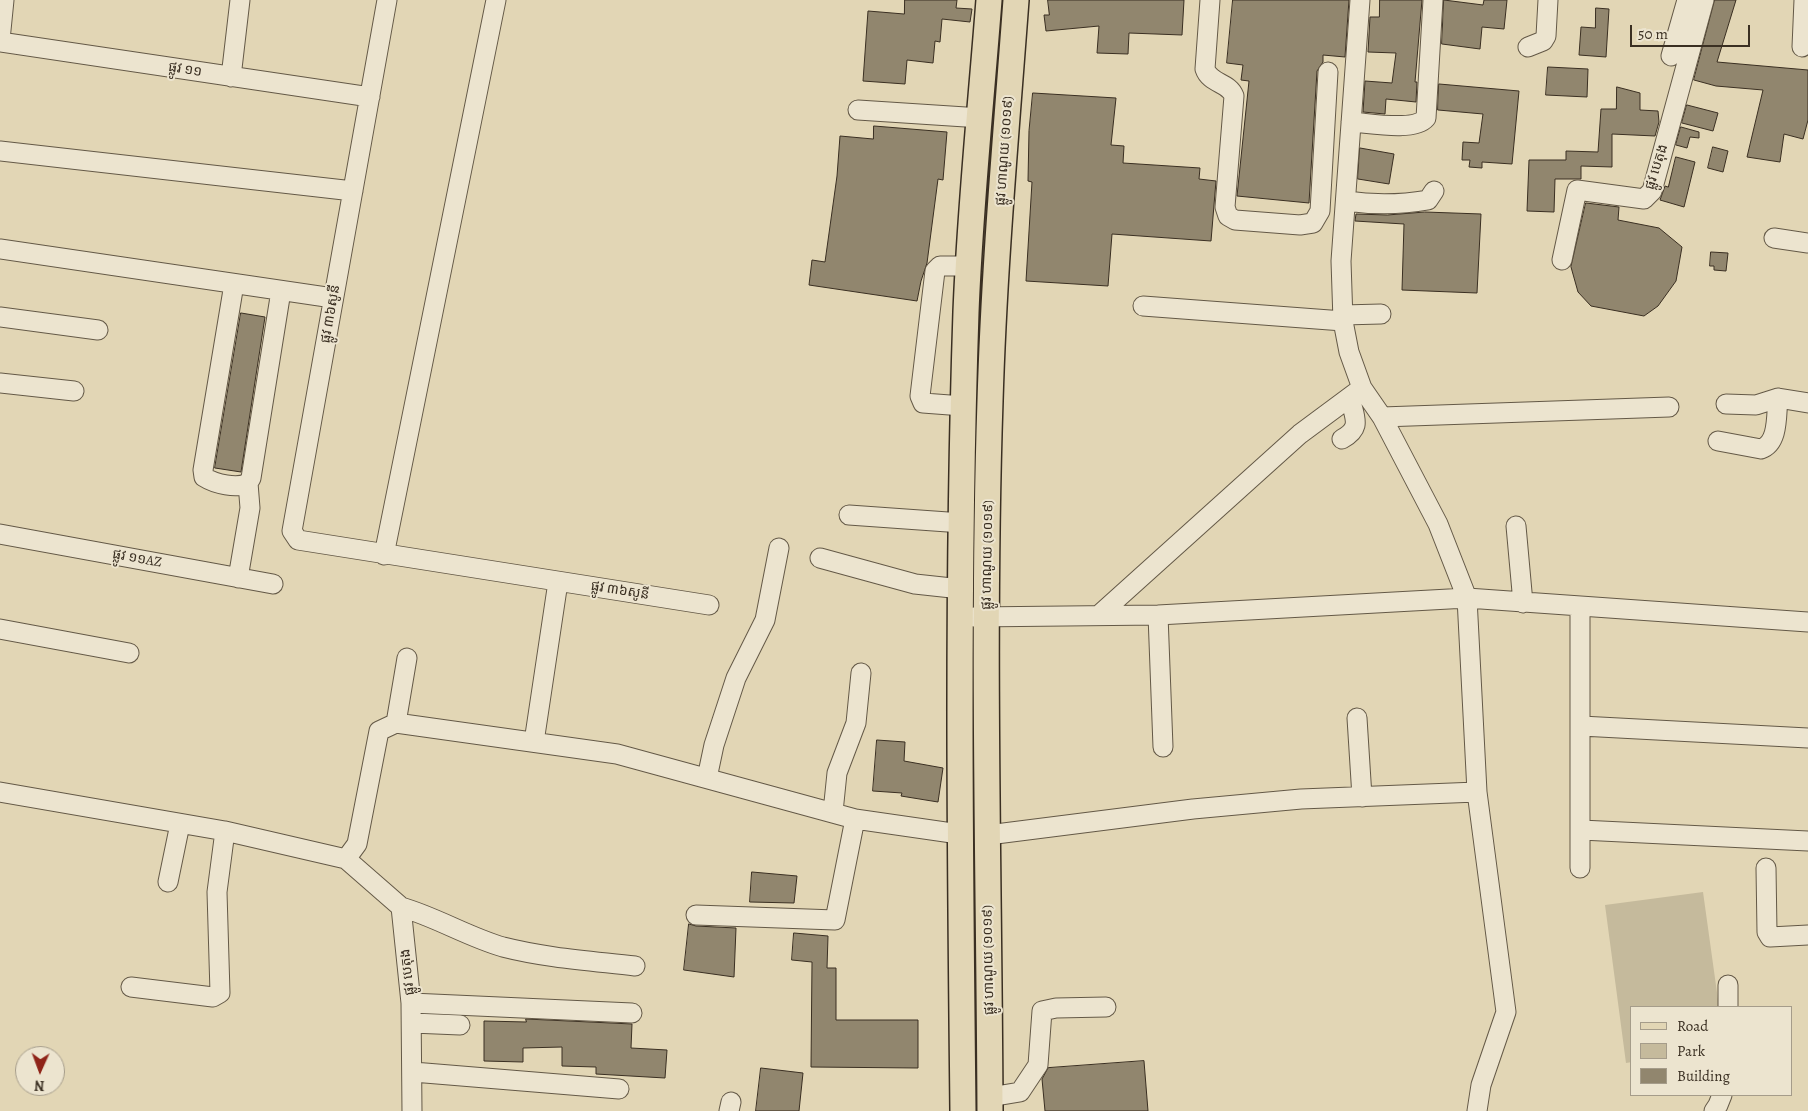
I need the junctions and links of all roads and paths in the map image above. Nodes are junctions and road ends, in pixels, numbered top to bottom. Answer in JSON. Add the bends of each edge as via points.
{"nodes":[{"id":1,"x":4,"y":0,"type":"edge"},
{"id":2,"x":240,"y":0,"type":"edge"},
{"id":3,"x":387,"y":0,"type":"edge"},
{"id":4,"x":496,"y":0,"type":"edge"},
{"id":5,"x":988,"y":0,"type":"edge"},
{"id":6,"x":1016,"y":0,"type":"edge"},
{"id":7,"x":1210,"y":0,"type":"edge"},
{"id":8,"x":1360,"y":0,"type":"edge"},
{"id":9,"x":1432,"y":0,"type":"edge"},
{"id":10,"x":1548,"y":0,"type":"edge"},
{"id":11,"x":1687,"y":0,"type":"edge"},
{"id":12,"x":1704,"y":0,"type":"edge"},
{"id":13,"x":1804,"y":0,"type":"edge"},
{"id":14,"x":0,"y":41,"type":"edge"},
{"id":15,"x":1528,"y":47,"type":"dead end"},
{"id":16,"x":1802,"y":47,"type":"dead end"},
{"id":17,"x":1671,"y":56,"type":"dead end"},
{"id":18,"x":1328,"y":72,"type":"dead end"},
{"id":19,"x":232,"y":76,"type":"junction"},
{"id":20,"x":370,"y":97,"type":"junction"},
{"id":21,"x":858,"y":110,"type":"dead end"},
{"id":22,"x":981,"y":118,"type":"junction"},
{"id":23,"x":1351,"y":122,"type":"junction"},
{"id":24,"x":0,"y":151,"type":"edge"},
{"id":25,"x":353,"y":191,"type":"junction"},
{"id":26,"x":1434,"y":191,"type":"dead end"},
{"id":27,"x":1346,"y":200,"type":"junction"},
{"id":28,"x":1774,"y":238,"type":"dead end"},
{"id":29,"x":1808,"y":243,"type":"edge"},
{"id":30,"x":0,"y":249,"type":"edge"},
{"id":31,"x":1562,"y":260,"type":"dead end"},
{"id":32,"x":969,"y":266,"type":"junction"},
{"id":33,"x":234,"y":284,"type":"junction"},
{"id":34,"x":280,"y":291,"type":"junction"},
{"id":35,"x":333,"y":298,"type":"junction"},
{"id":36,"x":1143,"y":306,"type":"dead end"},
{"id":37,"x":1381,"y":314,"type":"dead end"},
{"id":38,"x":0,"y":317,"type":"edge"},
{"id":39,"x":1343,"y":318,"type":"junction"},
{"id":40,"x":98,"y":330,"type":"dead end"},
{"id":41,"x":0,"y":383,"type":"edge"},
{"id":42,"x":74,"y":391,"type":"dead end"},
{"id":43,"x":1356,"y":392,"type":"junction"},
{"id":44,"x":1778,"y":398,"type":"junction"},
{"id":45,"x":1808,"y":403,"type":"edge"},
{"id":46,"x":1726,"y":404,"type":"dead end"},
{"id":47,"x":963,"y":406,"type":"junction"},
{"id":48,"x":1669,"y":407,"type":"dead end"},
{"id":49,"x":1382,"y":418,"type":"junction"},
{"id":50,"x":1342,"y":439,"type":"dead end"},
{"id":51,"x":1718,"y":442,"type":"dead end"},
{"id":52,"x":248,"y":483,"type":"junction"},
{"id":53,"x":849,"y":515,"type":"dead end"},
{"id":54,"x":962,"y":523,"type":"junction"},
{"id":55,"x":1516,"y":526,"type":"dead end"},
{"id":56,"x":0,"y":534,"type":"edge"},
{"id":57,"x":779,"y":548,"type":"dead end"},
{"id":58,"x":384,"y":555,"type":"junction"},
{"id":59,"x":820,"y":558,"type":"dead end"},
{"id":60,"x":238,"y":578,"type":"junction"},
{"id":61,"x":558,"y":582,"type":"junction"},
{"id":62,"x":273,"y":584,"type":"dead end"},
{"id":63,"x":961,"y":589,"type":"junction"},
{"id":64,"x":1466,"y":598,"type":"junction"},
{"id":65,"x":1523,"y":603,"type":"junction"},
{"id":66,"x":709,"y":604,"type":"dead end"},
{"id":67,"x":1580,"y":606,"type":"junction"},
{"id":68,"x":1158,"y":615,"type":"junction"},
{"id":69,"x":960,"y":616,"type":"junction"},
{"id":70,"x":1099,"y":616,"type":"junction"},
{"id":71,"x":988,"y":617,"type":"junction"},
{"id":72,"x":1808,"y":622,"type":"edge"},
{"id":73,"x":0,"y":629,"type":"edge"},
{"id":74,"x":129,"y":653,"type":"dead end"},
{"id":75,"x":407,"y":658,"type":"dead end"},
{"id":76,"x":861,"y":672,"type":"dead end"},
{"id":77,"x":1357,"y":718,"type":"dead end"},
{"id":78,"x":396,"y":723,"type":"junction"},
{"id":79,"x":1581,"y":726,"type":"junction"},
{"id":80,"x":1808,"y":738,"type":"edge"},
{"id":81,"x":534,"y":742,"type":"junction"},
{"id":82,"x":1163,"y":747,"type":"dead end"},
{"id":83,"x":707,"y":778,"type":"junction"},
{"id":84,"x":0,"y":792,"type":"edge"},
{"id":85,"x":1477,"y":792,"type":"junction"},
{"id":86,"x":1362,"y":797,"type":"junction"},
{"id":87,"x":832,"y":812,"type":"junction"},
{"id":88,"x":855,"y":819,"type":"junction"},
{"id":89,"x":180,"y":824,"type":"junction"},
{"id":90,"x":1581,"y":830,"type":"junction"},
{"id":91,"x":225,"y":831,"type":"junction"},
{"id":92,"x":959,"y":834,"type":"junction"},
{"id":93,"x":988,"y":836,"type":"junction"},
{"id":94,"x":1808,"y":841,"type":"edge"},
{"id":95,"x":346,"y":859,"type":"junction"},
{"id":96,"x":1580,"y":868,"type":"dead end"},
{"id":97,"x":1766,"y":868,"type":"dead end"},
{"id":98,"x":168,"y":882,"type":"dead end"},
{"id":99,"x":401,"y":906,"type":"junction"},
{"id":100,"x":696,"y":915,"type":"dead end"},
{"id":101,"x":1808,"y":935,"type":"edge"},
{"id":102,"x":635,"y":966,"type":"dead end"},
{"id":103,"x":1728,"y":985,"type":"dead end"},
{"id":104,"x":131,"y":987,"type":"dead end"},
{"id":105,"x":411,"y":1003,"type":"junction"},
{"id":106,"x":1728,"y":1006,"type":"edge"},
{"id":107,"x":1106,"y":1007,"type":"dead end"},
{"id":108,"x":632,"y":1013,"type":"dead end"},
{"id":109,"x":412,"y":1023,"type":"junction"},
{"id":110,"x":460,"y":1026,"type":"dead end"},
{"id":111,"x":413,"y":1072,"type":"junction"},
{"id":112,"x":619,"y":1090,"type":"dead end"},
{"id":113,"x":1722,"y":1096,"type":"edge"},
{"id":114,"x":990,"y":1104,"type":"edge"},
{"id":115,"x":412,"y":1111,"type":"edge"},
{"id":116,"x":963,"y":1111,"type":"edge"},
{"id":117,"x":1477,"y":1111,"type":"edge"},
{"id":118,"x":1714,"y":1111,"type":"edge"}],
"edges":[{"from":1,"to":14,"type":"street"},
{"from":2,"to":19,"type":"street"},
{"from":3,"to":20,"type":"street","name":"ផ្លូវ ៣៦សូនី"},
{"from":4,"to":58,"type":"street"},
{"from":5,"to":22,"type":"main road","name":"ផ្លូវ ហាណូយ (១០១៩)"},
{"from":6,"to":71,"type":"main road","name":"ផ្លូវ ហាណូយ (១០១៩)","via":[[994,309]]},
{"from":7,"to":18,"type":"street","via":[[1205,69],[1207,76],[1232,91],[1234,96],[1225,207],[1228,216],[1234,220],[1300,225],[1312,223],[1320,211]]},
{"from":8,"to":23,"type":"street"},
{"from":9,"to":23,"type":"street","via":[[1426,118],[1417,125],[1402,126]]},
{"from":10,"to":15,"type":"street","via":[[1546,36],[1542,42]]},
{"from":11,"to":17,"type":"street"},
{"from":12,"to":31,"type":"street","name":"ផ្លូវ បេតុង","via":[[1652,191],[1644,199],[1577,190]]},
{"from":13,"to":16,"type":"street"},
{"from":14,"to":19,"type":"street","name":"ផ្លូវ ១១"},
{"from":19,"to":20,"type":"street","name":"ផ្លូវ ១១"},
{"from":20,"to":25,"type":"street","name":"ផ្លូវ ៣៦សូនី"},
{"from":21,"to":22,"type":"street"},
{"from":22,"to":32,"type":"main road","name":"ផ្លូវ ហាណូយ (១០១៩)"},
{"from":23,"to":27,"type":"street"},
{"from":24,"to":25,"type":"street"},
{"from":25,"to":35,"type":"street","name":"ផ្លូវ ៣៦សូនី"},
{"from":26,"to":27,"type":"street","via":[[1428,200],[1401,204],[1374,205]]},
{"from":27,"to":39,"type":"street","via":[[1341,261]]},
{"from":28,"to":29,"type":"street"},
{"from":30,"to":33,"type":"street"},
{"from":32,"to":47,"type":"main road","name":"ផ្លូវ ហាណូយ (១០១៩)"},
{"from":32,"to":47,"type":"street","via":[[940,266],[935,271],[920,396],[923,403]]},
{"from":33,"to":34,"type":"street"},
{"from":33,"to":52,"type":"street","via":[[203,470],[204,477],[210,481],[242,487]]},
{"from":34,"to":35,"type":"street"},
{"from":34,"to":52,"type":"street"},
{"from":35,"to":58,"type":"street","name":"ផ្លូវ ៣៦សូនី","via":[[292,531],[298,540]]},
{"from":36,"to":39,"type":"street"},
{"from":37,"to":39,"type":"street"},
{"from":38,"to":40,"type":"street"},
{"from":39,"to":43,"type":"street"},
{"from":41,"to":42,"type":"street"},
{"from":43,"to":49,"type":"street"},
{"from":43,"to":50,"type":"street","via":[[1356,426],[1353,433]]},
{"from":43,"to":70,"type":"street","via":[[1300,434]]},
{"from":44,"to":45,"type":"street"},
{"from":44,"to":46,"type":"street","via":[[1756,405]]},
{"from":44,"to":51,"type":"street","via":[[1773,440],[1768,447],[1761,449]]},
{"from":47,"to":54,"type":"main road","name":"ផ្លូវ ហាណូយ (១០១៩)"},
{"from":48,"to":49,"type":"street"},
{"from":49,"to":64,"type":"street","via":[[1438,524]]},
{"from":52,"to":60,"type":"street","via":[[250,508]]},
{"from":53,"to":54,"type":"street"},
{"from":54,"to":63,"type":"main road","name":"ផ្លូវ ហាណូយ (១០១៩)"},
{"from":55,"to":65,"type":"street"},
{"from":56,"to":60,"type":"street","name":"ផ្លូវ ១១AZ"},
{"from":57,"to":83,"type":"street","via":[[765,620],[736,678]]},
{"from":58,"to":61,"type":"street","name":"ផ្លូវ ៣៦សូនី"},
{"from":59,"to":63,"type":"street","via":[[915,584]]},
{"from":60,"to":62,"type":"street","name":"ផ្លូវ ១១AZ"},
{"from":61,"to":66,"type":"street","name":"ផ្លូវ ៣៦សូនី"},
{"from":61,"to":81,"type":"street"},
{"from":63,"to":69,"type":"main road","name":"ផ្លូវ ហាណូយ (១០១៩)"},
{"from":64,"to":65,"type":"street"},
{"from":64,"to":68,"type":"street"},
{"from":64,"to":85,"type":"street"},
{"from":65,"to":67,"type":"street"},
{"from":67,"to":72,"type":"street"},
{"from":67,"to":79,"type":"street"},
{"from":68,"to":70,"type":"street"},
{"from":68,"to":82,"type":"street"},
{"from":69,"to":71,"type":"street"},
{"from":69,"to":92,"type":"main road","name":"ផ្លូវ ហាណូយ (១០១៩)"},
{"from":70,"to":71,"type":"street"},
{"from":71,"to":93,"type":"main road","name":"ផ្លូវ ហាណូយ (១០១៩)"},
{"from":73,"to":74,"type":"street"},
{"from":75,"to":78,"type":"street"},
{"from":76,"to":87,"type":"street","via":[[856,723],[837,773]]},
{"from":77,"to":86,"type":"street"},
{"from":78,"to":81,"type":"street"},
{"from":78,"to":95,"type":"street","via":[[379,731],[357,844]]},
{"from":79,"to":80,"type":"street"},
{"from":79,"to":90,"type":"street"},
{"from":81,"to":83,"type":"street","via":[[617,754]]},
{"from":83,"to":87,"type":"street"},
{"from":84,"to":89,"type":"street"},
{"from":85,"to":86,"type":"street"},
{"from":85,"to":117,"type":"street","via":[[1506,1012],[1481,1085]]},
{"from":86,"to":93,"type":"street","via":[[1193,809]]},
{"from":87,"to":88,"type":"street"},
{"from":88,"to":92,"type":"street"},
{"from":88,"to":100,"type":"street","via":[[835,920]]},
{"from":89,"to":91,"type":"street"},
{"from":89,"to":98,"type":"street"},
{"from":90,"to":94,"type":"street"},
{"from":90,"to":96,"type":"street"},
{"from":91,"to":95,"type":"street"},
{"from":91,"to":104,"type":"street","via":[[217,892],[220,993],[214,997]]},
{"from":92,"to":116,"type":"main road","name":"ផ្លូវ ហាណូយ (១០១៩)"},
{"from":93,"to":114,"type":"main road","name":"ផ្លូវ ហាណូយ (១០១៩)"},
{"from":95,"to":99,"type":"street"},
{"from":97,"to":101,"type":"street","via":[[1767,932],[1770,937]]},
{"from":99,"to":102,"type":"street","via":[[504,947]]},
{"from":99,"to":105,"type":"street","name":"ផ្លូវ បេតុង"},
{"from":103,"to":106,"type":"street"},
{"from":105,"to":108,"type":"street"},
{"from":105,"to":109,"type":"street","name":"ផ្លូវ បេតុង"},
{"from":107,"to":114,"type":"street","via":[[1042,1011],[1037,1068],[1020,1092]]},
{"from":109,"to":110,"type":"street"},
{"from":109,"to":111,"type":"street","name":"ផ្លូវ បេតុង"},
{"from":111,"to":112,"type":"street"},
{"from":111,"to":115,"type":"street","name":"ផ្លូវ បេតុង"},
{"from":113,"to":118,"type":"street"}]}
